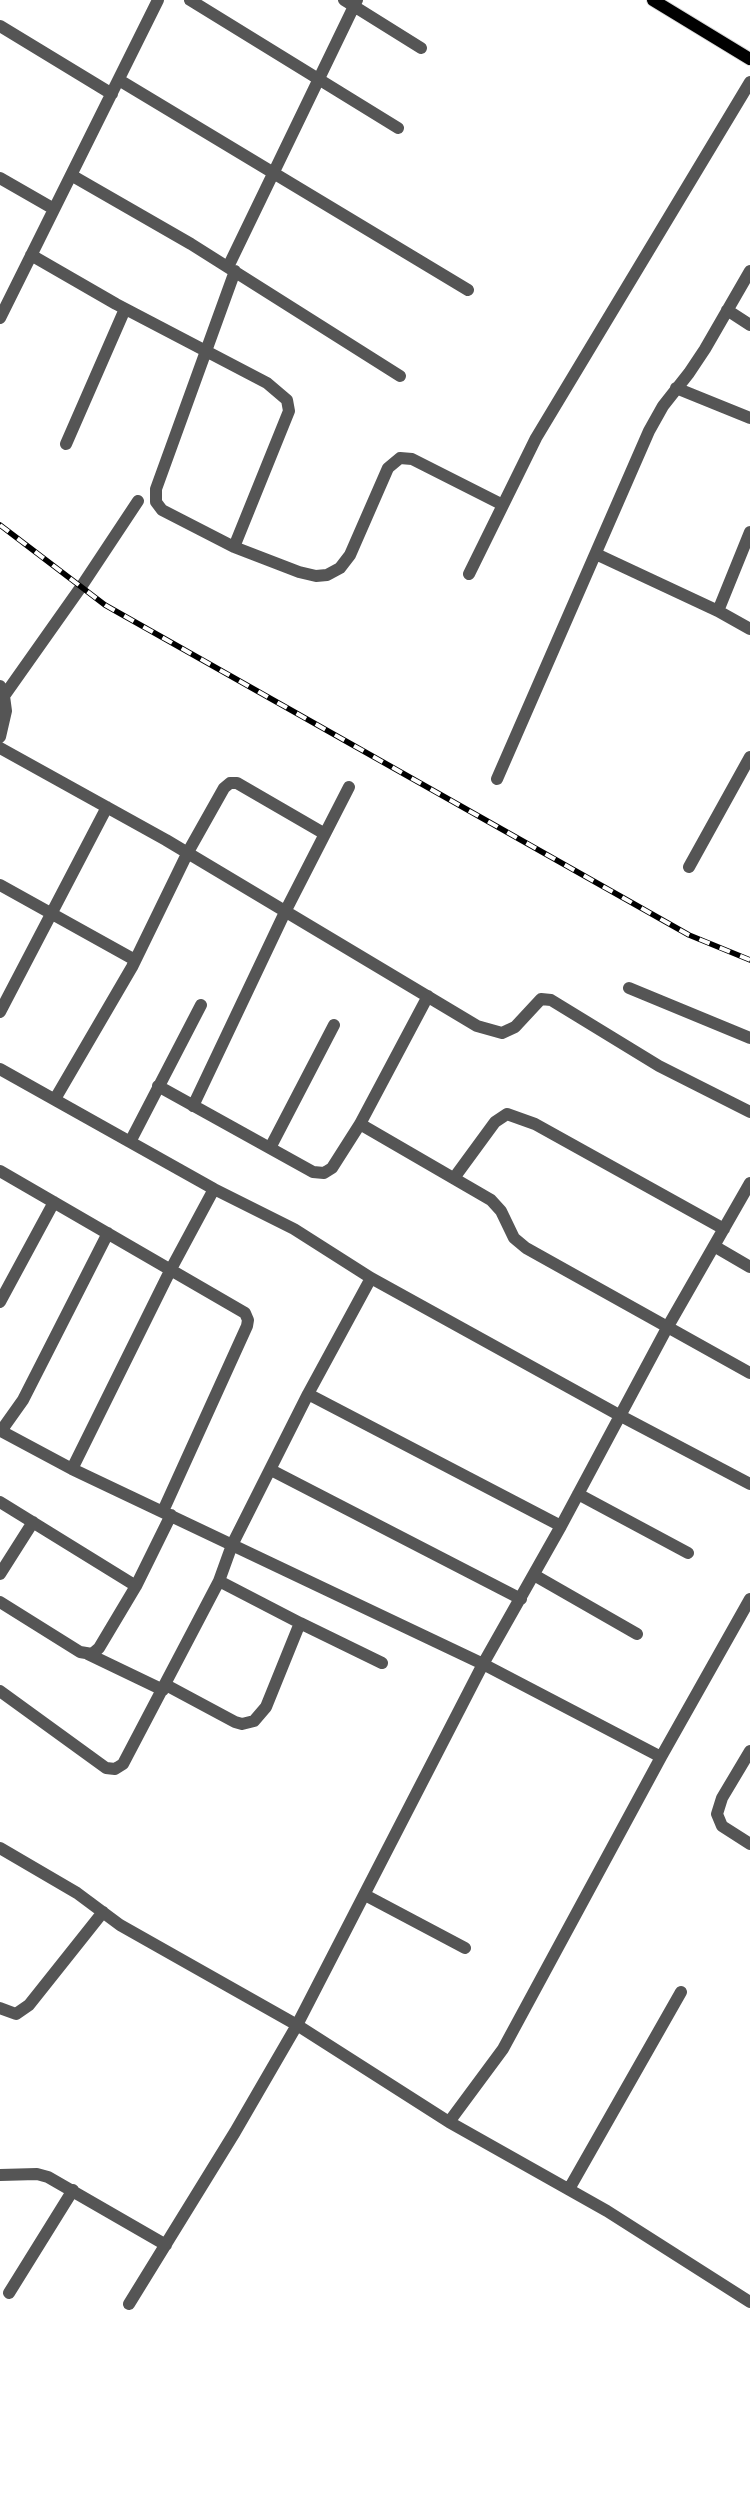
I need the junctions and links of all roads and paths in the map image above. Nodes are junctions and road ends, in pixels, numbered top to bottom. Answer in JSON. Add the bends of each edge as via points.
{"nodes":[{"id":1,"x":158,"y":0,"type":"edge"},
{"id":2,"x":190,"y":0,"type":"edge"},
{"id":3,"x":653,"y":0,"type":"edge"},
{"id":4,"x":352,"y":2,"type":"edge"},
{"id":5,"x":0,"y":26,"type":"edge"},
{"id":6,"x":421,"y":48,"type":"dead end"},
{"id":7,"x":750,"y":59,"type":"edge"},
{"id":8,"x":318,"y":78,"type":"junction"},
{"id":9,"x":119,"y":80,"type":"junction"},
{"id":10,"x":750,"y":82,"type":"edge"},
{"id":11,"x":112,"y":94,"type":"junction"},
{"id":12,"x":398,"y":128,"type":"dead end"},
{"id":13,"x":275,"y":173,"type":"junction"},
{"id":14,"x":71,"y":175,"type":"junction"},
{"id":15,"x":0,"y":178,"type":"edge"},
{"id":16,"x":54,"y":209,"type":"junction"},
{"id":17,"x":31,"y":255,"type":"junction"},
{"id":18,"x":231,"y":269,"type":"junction"},
{"id":19,"x":750,"y":271,"type":"edge"},
{"id":20,"x":468,"y":290,"type":"dead end"},
{"id":21,"x":125,"y":308,"type":"junction"},
{"id":22,"x":727,"y":310,"type":"junction"},
{"id":23,"x":0,"y":318,"type":"edge"},
{"id":24,"x":750,"y":325,"type":"edge"},
{"id":25,"x":205,"y":350,"type":"junction"},
{"id":26,"x":400,"y":376,"type":"dead end"},
{"id":27,"x":676,"y":388,"type":"junction"},
{"id":28,"x":750,"y":418,"type":"edge"},
{"id":29,"x":66,"y":444,"type":"dead end"},
{"id":30,"x":138,"y":502,"type":"dead end"},
{"id":31,"x":503,"y":504,"type":"junction"},
{"id":32,"x":750,"y":532,"type":"edge"},
{"id":33,"x":234,"y":547,"type":"junction"},
{"id":34,"x":596,"y":554,"type":"junction"},
{"id":35,"x":469,"y":574,"type":"dead end"},
{"id":36,"x":718,"y":611,"type":"junction"},
{"id":37,"x":750,"y":629,"type":"edge"},
{"id":38,"x":2,"y":691,"type":"edge"},
{"id":39,"x":0,"y":737,"type":"edge"},
{"id":40,"x":0,"y":748,"type":"edge"},
{"id":41,"x":750,"y":756,"type":"edge"},
{"id":42,"x":497,"y":779,"type":"dead end"},
{"id":43,"x":349,"y":788,"type":"dead end"},
{"id":44,"x":107,"y":807,"type":"junction"},
{"id":45,"x":325,"y":834,"type":"junction"},
{"id":46,"x":188,"y":852,"type":"junction"},
{"id":47,"x":689,"y":867,"type":"dead end"},
{"id":48,"x":0,"y":885,"type":"edge"},
{"id":49,"x":286,"y":910,"type":"junction"},
{"id":50,"x":50,"y":912,"type":"junction"},
{"id":51,"x":135,"y":960,"type":"junction"},
{"id":52,"x":629,"y":988,"type":"dead end"},
{"id":53,"x":428,"y":996,"type":"junction"},
{"id":54,"x":201,"y":1005,"type":"dead end"},
{"id":55,"x":0,"y":1012,"type":"edge"},
{"id":56,"x":334,"y":1025,"type":"dead end"},
{"id":57,"x":750,"y":1038,"type":"edge"},
{"id":58,"x":0,"y":1069,"type":"edge"},
{"id":59,"x":158,"y":1086,"type":"junction"},
{"id":60,"x":55,"y":1100,"type":"junction"},
{"id":61,"x":193,"y":1106,"type":"junction"},
{"id":62,"x":750,"y":1112,"type":"edge"},
{"id":63,"x":360,"y":1124,"type":"junction"},
{"id":64,"x":130,"y":1142,"type":"junction"},
{"id":65,"x":270,"y":1148,"type":"junction"},
{"id":66,"x":0,"y":1171,"type":"edge"},
{"id":67,"x":454,"y":1178,"type":"junction"},
{"id":68,"x":750,"y":1183,"type":"edge"},
{"id":69,"x":214,"y":1189,"type":"junction"},
{"id":70,"x":54,"y":1202,"type":"junction"},
{"id":71,"x":724,"y":1228,"type":"junction"},
{"id":72,"x":108,"y":1233,"type":"junction"},
{"id":73,"x":714,"y":1246,"type":"junction"},
{"id":74,"x":750,"y":1267,"type":"edge"},
{"id":75,"x":171,"y":1269,"type":"junction"},
{"id":76,"x":371,"y":1278,"type":"junction"},
{"id":77,"x":0,"y":1302,"type":"edge"},
{"id":78,"x":667,"y":1328,"type":"junction"},
{"id":79,"x":750,"y":1373,"type":"edge"},
{"id":80,"x":308,"y":1394,"type":"junction"},
{"id":81,"x":619,"y":1415,"type":"junction"},
{"id":82,"x":1,"y":1430,"type":"edge"},
{"id":83,"x":72,"y":1469,"type":"junction"},
{"id":84,"x":271,"y":1470,"type":"junction"},
{"id":85,"x":750,"y":1484,"type":"edge"},
{"id":86,"x":578,"y":1494,"type":"junction"},
{"id":87,"x":0,"y":1502,"type":"edge"},
{"id":88,"x":167,"y":1513,"type":"junction"},
{"id":89,"x":33,"y":1522,"type":"junction"},
{"id":90,"x":561,"y":1526,"type":"junction"},
{"id":91,"x":232,"y":1545,"type":"junction"},
{"id":92,"x":688,"y":1553,"type":"dead end"},
{"id":93,"x":0,"y":1574,"type":"edge"},
{"id":94,"x":534,"y":1576,"type":"junction"},
{"id":95,"x":220,"y":1580,"type":"junction"},
{"id":96,"x":136,"y":1586,"type":"junction"},
{"id":97,"x":521,"y":1598,"type":"junction"},
{"id":98,"x":750,"y":1599,"type":"edge"},
{"id":99,"x":0,"y":1602,"type":"edge"},
{"id":100,"x":300,"y":1623,"type":"junction"},
{"id":101,"x":637,"y":1634,"type":"dead end"},
{"id":102,"x":88,"y":1654,"type":"junction"},
{"id":103,"x":382,"y":1663,"type":"dead end"},
{"id":104,"x":483,"y":1664,"type":"junction"},
{"id":105,"x":164,"y":1687,"type":"junction"},
{"id":106,"x":0,"y":1691,"type":"edge"},
{"id":107,"x":750,"y":1751,"type":"edge"},
{"id":108,"x":661,"y":1756,"type":"junction"},
{"id":109,"x":750,"y":1844,"type":"edge"},
{"id":110,"x":0,"y":1848,"type":"edge"},
{"id":111,"x":365,"y":1895,"type":"junction"},
{"id":112,"x":103,"y":1912,"type":"junction"},
{"id":113,"x":465,"y":1948,"type":"dead end"},
{"id":114,"x":681,"y":1992,"type":"dead end"},
{"id":115,"x":0,"y":2008,"type":"edge"},
{"id":116,"x":297,"y":2025,"type":"junction"},
{"id":117,"x":449,"y":2122,"type":"junction"},
{"id":118,"x":0,"y":2175,"type":"edge"},
{"id":119,"x":569,"y":2189,"type":"junction"},
{"id":120,"x":74,"y":2190,"type":"junction"},
{"id":121,"x":166,"y":2244,"type":"junction"},
{"id":122,"x":9,"y":2293,"type":"dead end"},
{"id":123,"x":750,"y":2302,"type":"edge"},
{"id":124,"x":129,"y":2304,"type":"dead end"}],
"edges":[{"from":1,"to":9,"type":"street"},
{"from":2,"to":8,"type":"street"},
{"from":3,"to":7,"type":"main road"},
{"from":4,"to":6,"type":"street"},
{"from":4,"to":8,"type":"street"},
{"from":5,"to":11,"type":"street"},
{"from":8,"to":12,"type":"street"},
{"from":8,"to":13,"type":"street"},
{"from":9,"to":11,"type":"street"},
{"from":9,"to":13,"type":"street"},
{"from":10,"to":31,"type":"street","via":[[536,438]]},
{"from":11,"to":14,"type":"street"},
{"from":13,"to":18,"type":"street"},
{"from":13,"to":20,"type":"street"},
{"from":14,"to":16,"type":"street"},
{"from":14,"to":18,"type":"street"},
{"from":15,"to":16,"type":"street"},
{"from":16,"to":17,"type":"street"},
{"from":17,"to":21,"type":"street"},
{"from":17,"to":23,"type":"street"},
{"from":18,"to":25,"type":"street"},
{"from":18,"to":26,"type":"street"},
{"from":19,"to":22,"type":"street"},
{"from":21,"to":25,"type":"street"},
{"from":21,"to":29,"type":"street"},
{"from":22,"to":24,"type":"street"},
{"from":22,"to":27,"type":"street","via":[[689,373]]},
{"from":25,"to":33,"type":"street","via":[[156,489],[156,502],[162,510]]},
{"from":25,"to":33,"type":"street","via":[[278,390],[287,400],[289,411]]},
{"from":27,"to":28,"type":"street"},
{"from":27,"to":34,"type":"street","via":[[648,431]]},
{"from":30,"to":38,"type":"street"},
{"from":31,"to":33,"type":"street","via":[[412,459],[400,458],[388,468],[350,555],[340,568],[327,575],[299,572]]},
{"from":31,"to":35,"type":"street"},
{"from":32,"to":36,"type":"street"},
{"from":34,"to":36,"type":"street"},
{"from":34,"to":42,"type":"street"},
{"from":36,"to":37,"type":"street"},
{"from":38,"to":39,"type":"street","via":[[5,721]]},
{"from":40,"to":44,"type":"street"},
{"from":41,"to":47,"type":"street"},
{"from":43,"to":45,"type":"street"},
{"from":44,"to":46,"type":"street"},
{"from":44,"to":50,"type":"street"},
{"from":45,"to":46,"type":"street","via":[[237,783],[230,783],[224,788]]},
{"from":45,"to":49,"type":"street"},
{"from":46,"to":49,"type":"street"},
{"from":46,"to":51,"type":"street"},
{"from":48,"to":50,"type":"street"},
{"from":49,"to":53,"type":"street"},
{"from":49,"to":61,"type":"street"},
{"from":50,"to":51,"type":"street"},
{"from":50,"to":55,"type":"street"},
{"from":51,"to":60,"type":"street"},
{"from":52,"to":57,"type":"street"},
{"from":53,"to":62,"type":"street","via":[[477,1026],[502,1033],[515,1027],[540,999],[551,1000],[659,1066]]},
{"from":53,"to":63,"type":"street"},
{"from":54,"to":59,"type":"street"},
{"from":56,"to":65,"type":"street"},
{"from":58,"to":60,"type":"street"},
{"from":59,"to":61,"type":"street"},
{"from":59,"to":64,"type":"street"},
{"from":60,"to":64,"type":"street"},
{"from":61,"to":65,"type":"street"},
{"from":63,"to":65,"type":"street","via":[[332,1168],[324,1173],[313,1172]]},
{"from":63,"to":67,"type":"street"},
{"from":64,"to":69,"type":"street"},
{"from":66,"to":70,"type":"street"},
{"from":67,"to":71,"type":"street","via":[[495,1122],[507,1114],[535,1124]]},
{"from":67,"to":78,"type":"street","via":[[496,1205],[514,1238],[526,1248]]},
{"from":68,"to":71,"type":"street"},
{"from":69,"to":75,"type":"street"},
{"from":69,"to":76,"type":"street","via":[[294,1229]]},
{"from":70,"to":72,"type":"street"},
{"from":70,"to":77,"type":"street"},
{"from":71,"to":73,"type":"street"},
{"from":72,"to":75,"type":"street"},
{"from":72,"to":82,"type":"street","via":[[23,1400]]},
{"from":73,"to":74,"type":"street"},
{"from":73,"to":78,"type":"street"},
{"from":75,"to":83,"type":"street"},
{"from":75,"to":88,"type":"street","via":[[245,1313],[248,1320]]},
{"from":76,"to":80,"type":"street"},
{"from":76,"to":81,"type":"street"},
{"from":78,"to":79,"type":"street"},
{"from":78,"to":81,"type":"street"},
{"from":80,"to":84,"type":"street"},
{"from":80,"to":90,"type":"street"},
{"from":81,"to":85,"type":"street"},
{"from":81,"to":86,"type":"street"},
{"from":82,"to":83,"type":"street"},
{"from":83,"to":88,"type":"street"},
{"from":84,"to":91,"type":"street"},
{"from":84,"to":97,"type":"street"},
{"from":86,"to":90,"type":"street"},
{"from":86,"to":92,"type":"street"},
{"from":87,"to":89,"type":"street"},
{"from":88,"to":91,"type":"street"},
{"from":88,"to":96,"type":"street"},
{"from":89,"to":93,"type":"street"},
{"from":89,"to":96,"type":"street"},
{"from":90,"to":94,"type":"street"},
{"from":91,"to":95,"type":"street"},
{"from":91,"to":104,"type":"street"},
{"from":94,"to":97,"type":"street"},
{"from":94,"to":101,"type":"street"},
{"from":95,"to":100,"type":"street"},
{"from":95,"to":105,"type":"street"},
{"from":96,"to":102,"type":"street","via":[[99,1648]]},
{"from":97,"to":104,"type":"street"},
{"from":98,"to":108,"type":"street"},
{"from":99,"to":102,"type":"street"},
{"from":100,"to":103,"type":"street"},
{"from":100,"to":105,"type":"street","via":[[266,1707],[254,1721],[235,1722]]},
{"from":102,"to":105,"type":"street"},
{"from":104,"to":108,"type":"street"},
{"from":104,"to":111,"type":"street"},
{"from":105,"to":106,"type":"street","via":[[123,1764],[115,1769],[106,1768]]},
{"from":107,"to":109,"type":"street","via":[[722,1798],[717,1814],[722,1826]]},
{"from":108,"to":117,"type":"street","via":[[503,2049]]},
{"from":110,"to":112,"type":"street"},
{"from":111,"to":113,"type":"street"},
{"from":111,"to":116,"type":"street"},
{"from":112,"to":115,"type":"street","via":[[29,2005],[16,2014]]},
{"from":112,"to":116,"type":"street","via":[[120,1925]]},
{"from":114,"to":119,"type":"street"},
{"from":116,"to":117,"type":"street"},
{"from":116,"to":121,"type":"street"},
{"from":117,"to":119,"type":"street"},
{"from":118,"to":120,"type":"street","via":[[37,2174]]},
{"from":119,"to":123,"type":"street"},
{"from":120,"to":121,"type":"street"},
{"from":120,"to":122,"type":"street"},
{"from":121,"to":124,"type":"street"}]}
